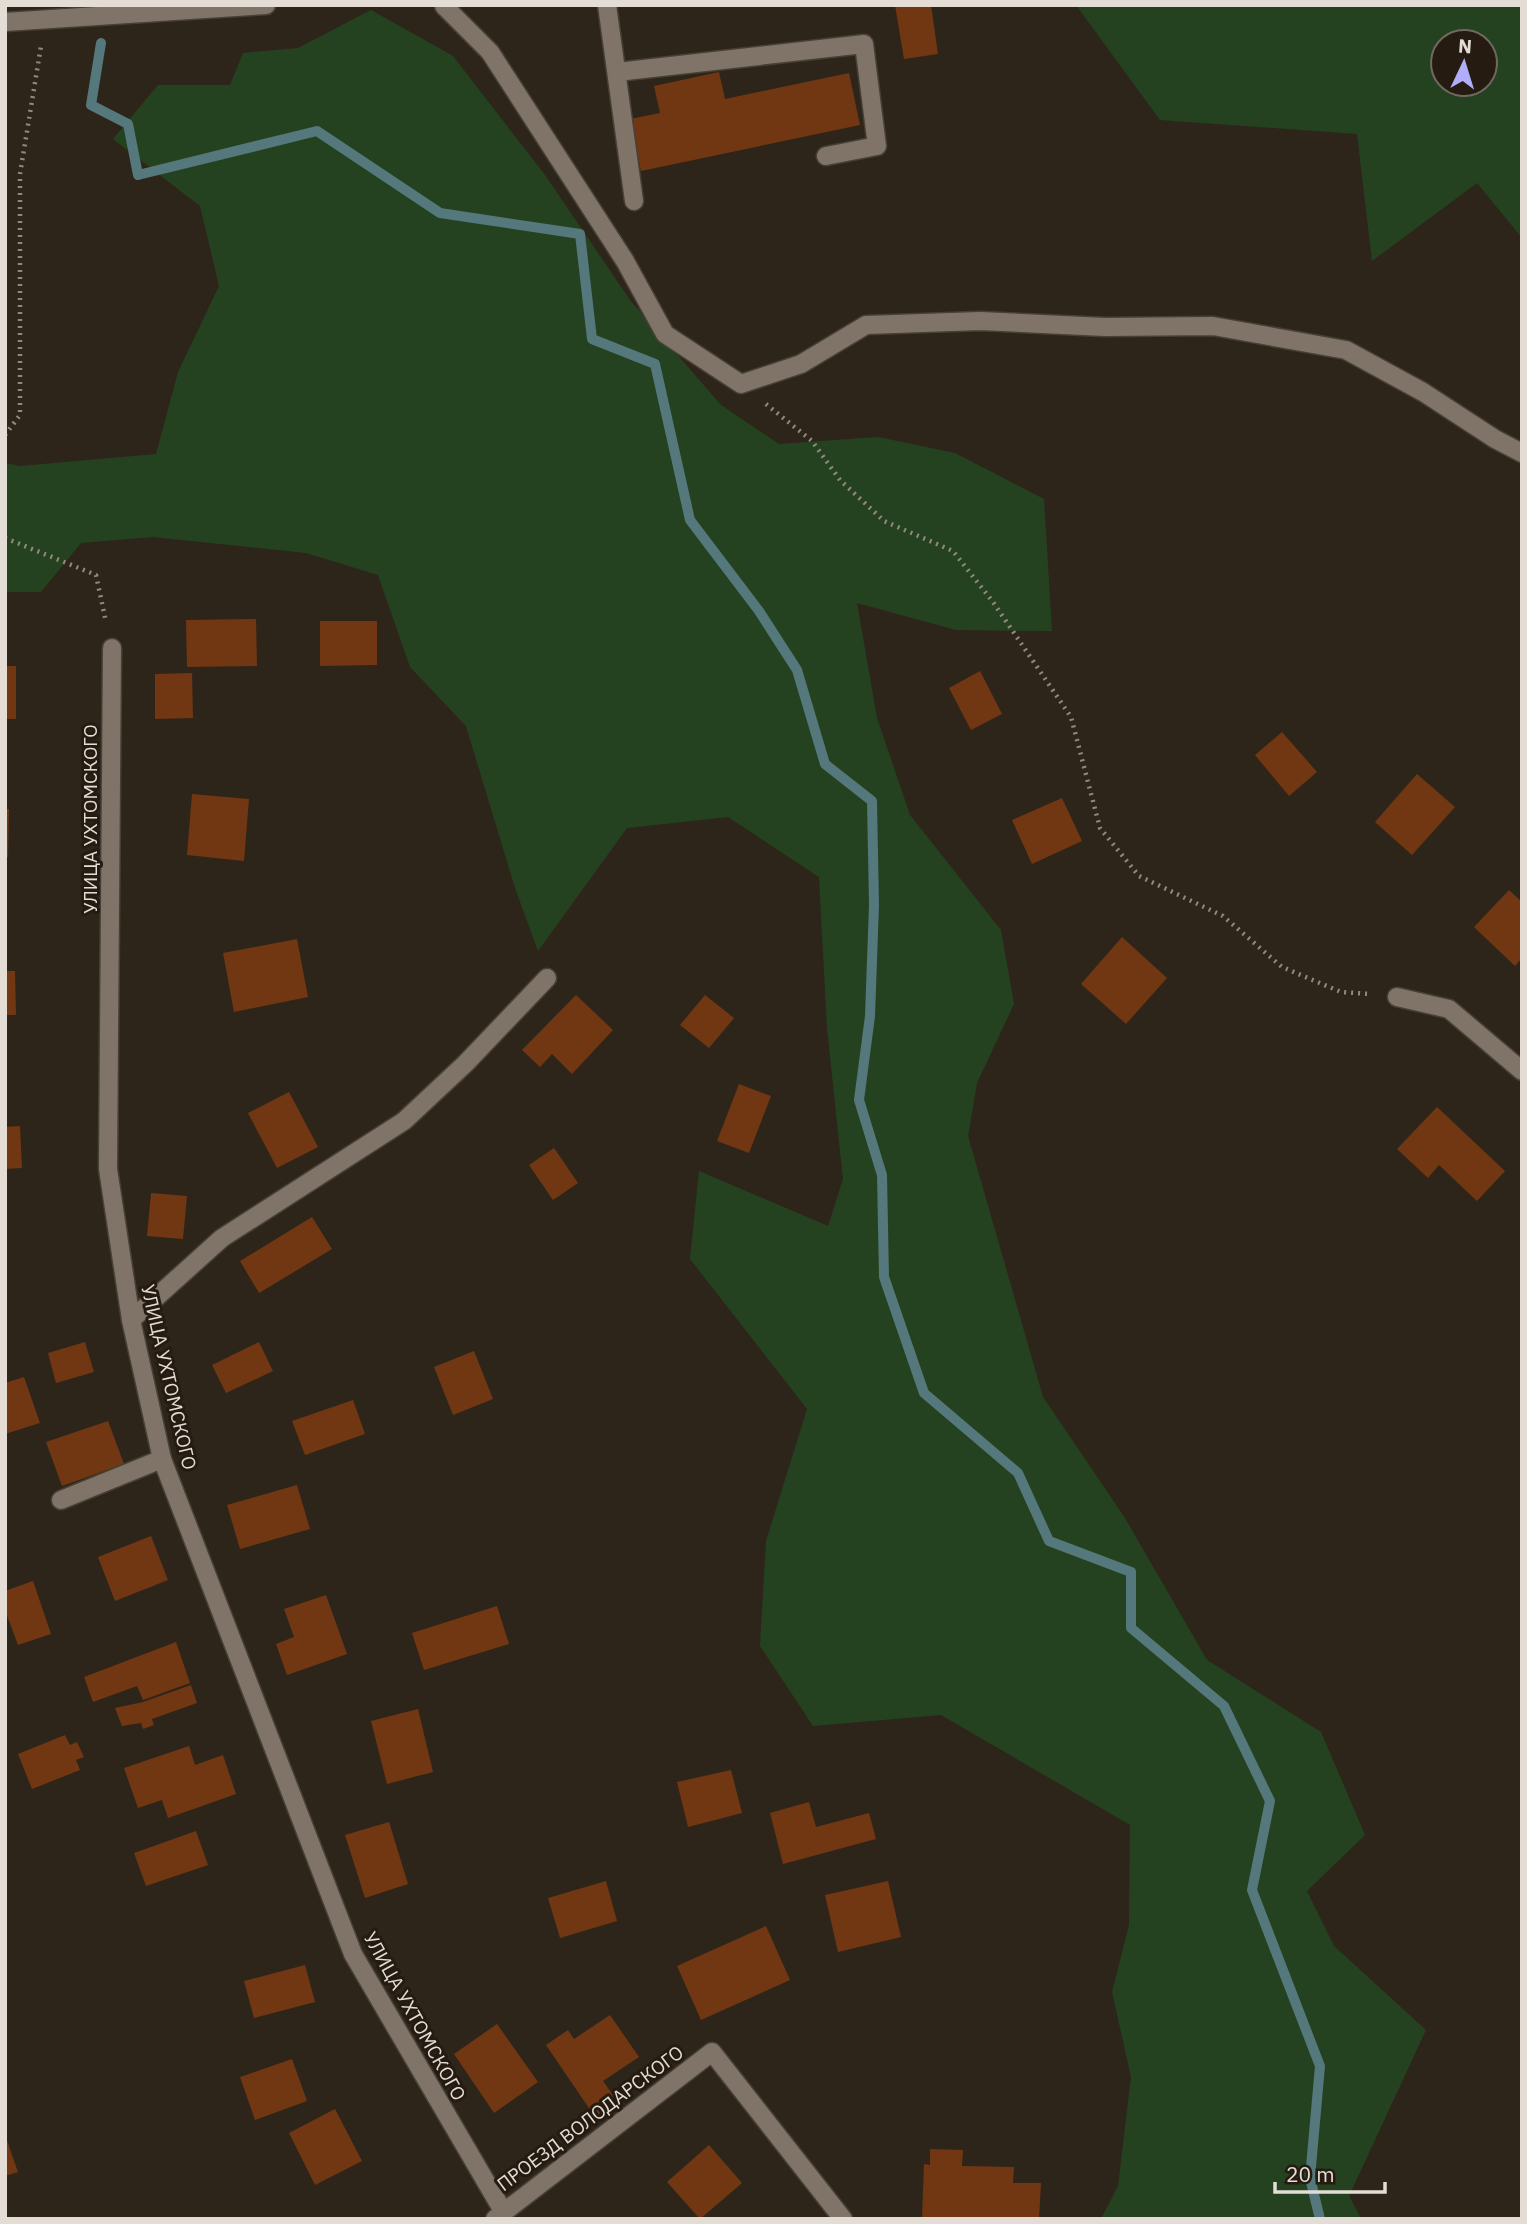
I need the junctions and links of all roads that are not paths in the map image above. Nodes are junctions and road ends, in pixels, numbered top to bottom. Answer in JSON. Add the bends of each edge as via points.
{"nodes":[{"id":1,"x":266,"y":5,"type":"edge"},
{"id":2,"x":443,"y":5,"type":"edge"},
{"id":3,"x":607,"y":5,"type":"edge"},
{"id":4,"x":5,"y":22,"type":"edge"},
{"id":5,"x":617,"y":72,"type":"junction"},
{"id":6,"x":826,"y":156,"type":"dead end"},
{"id":7,"x":634,"y":201,"type":"dead end"},
{"id":8,"x":1522,"y":453,"type":"edge"},
{"id":9,"x":112,"y":648,"type":"road end"},
{"id":10,"x":547,"y":978,"type":"dead end"},
{"id":11,"x":1396,"y":997,"type":"road end"},
{"id":12,"x":1522,"y":1072,"type":"edge"},
{"id":13,"x":131,"y":1320,"type":"junction"},
{"id":14,"x":162,"y":1459,"type":"junction"},
{"id":15,"x":61,"y":1500,"type":"dead end"},
{"id":16,"x":499,"y":2215,"type":"edge"},
{"id":17,"x":843,"y":2219,"type":"edge"}],
"edges":[{"from":1,"to":4,"type":"street"},
{"from":2,"to":8,"type":"street","via":[[489,51],[625,261],[665,334],[741,384],[801,364],[866,326],[980,321],[1213,326],[1346,350]]},
{"from":3,"to":5,"type":"street"},
{"from":5,"to":6,"type":"street","via":[[864,44],[877,146]]},
{"from":5,"to":7,"type":"street"},
{"from":9,"to":13,"type":"street","name":"УЛИЦА УХТОМСКОГО","via":[[108,1169]]},
{"from":10,"to":13,"type":"street","via":[[467,1063],[404,1121],[222,1238]]},
{"from":11,"to":12,"type":"street","via":[[1449,1009]]},
{"from":13,"to":14,"type":"street","name":"УЛИЦА УХТОМСКОГО"},
{"from":14,"to":15,"type":"street"},
{"from":14,"to":16,"type":"street","name":"УЛИЦА УХТОМСКОГО","via":[[353,1954]]},
{"from":16,"to":17,"type":"street","name":"ПРОЕЗД ВОЛОДАРСКОГО","via":[[712,2052]]}]}
